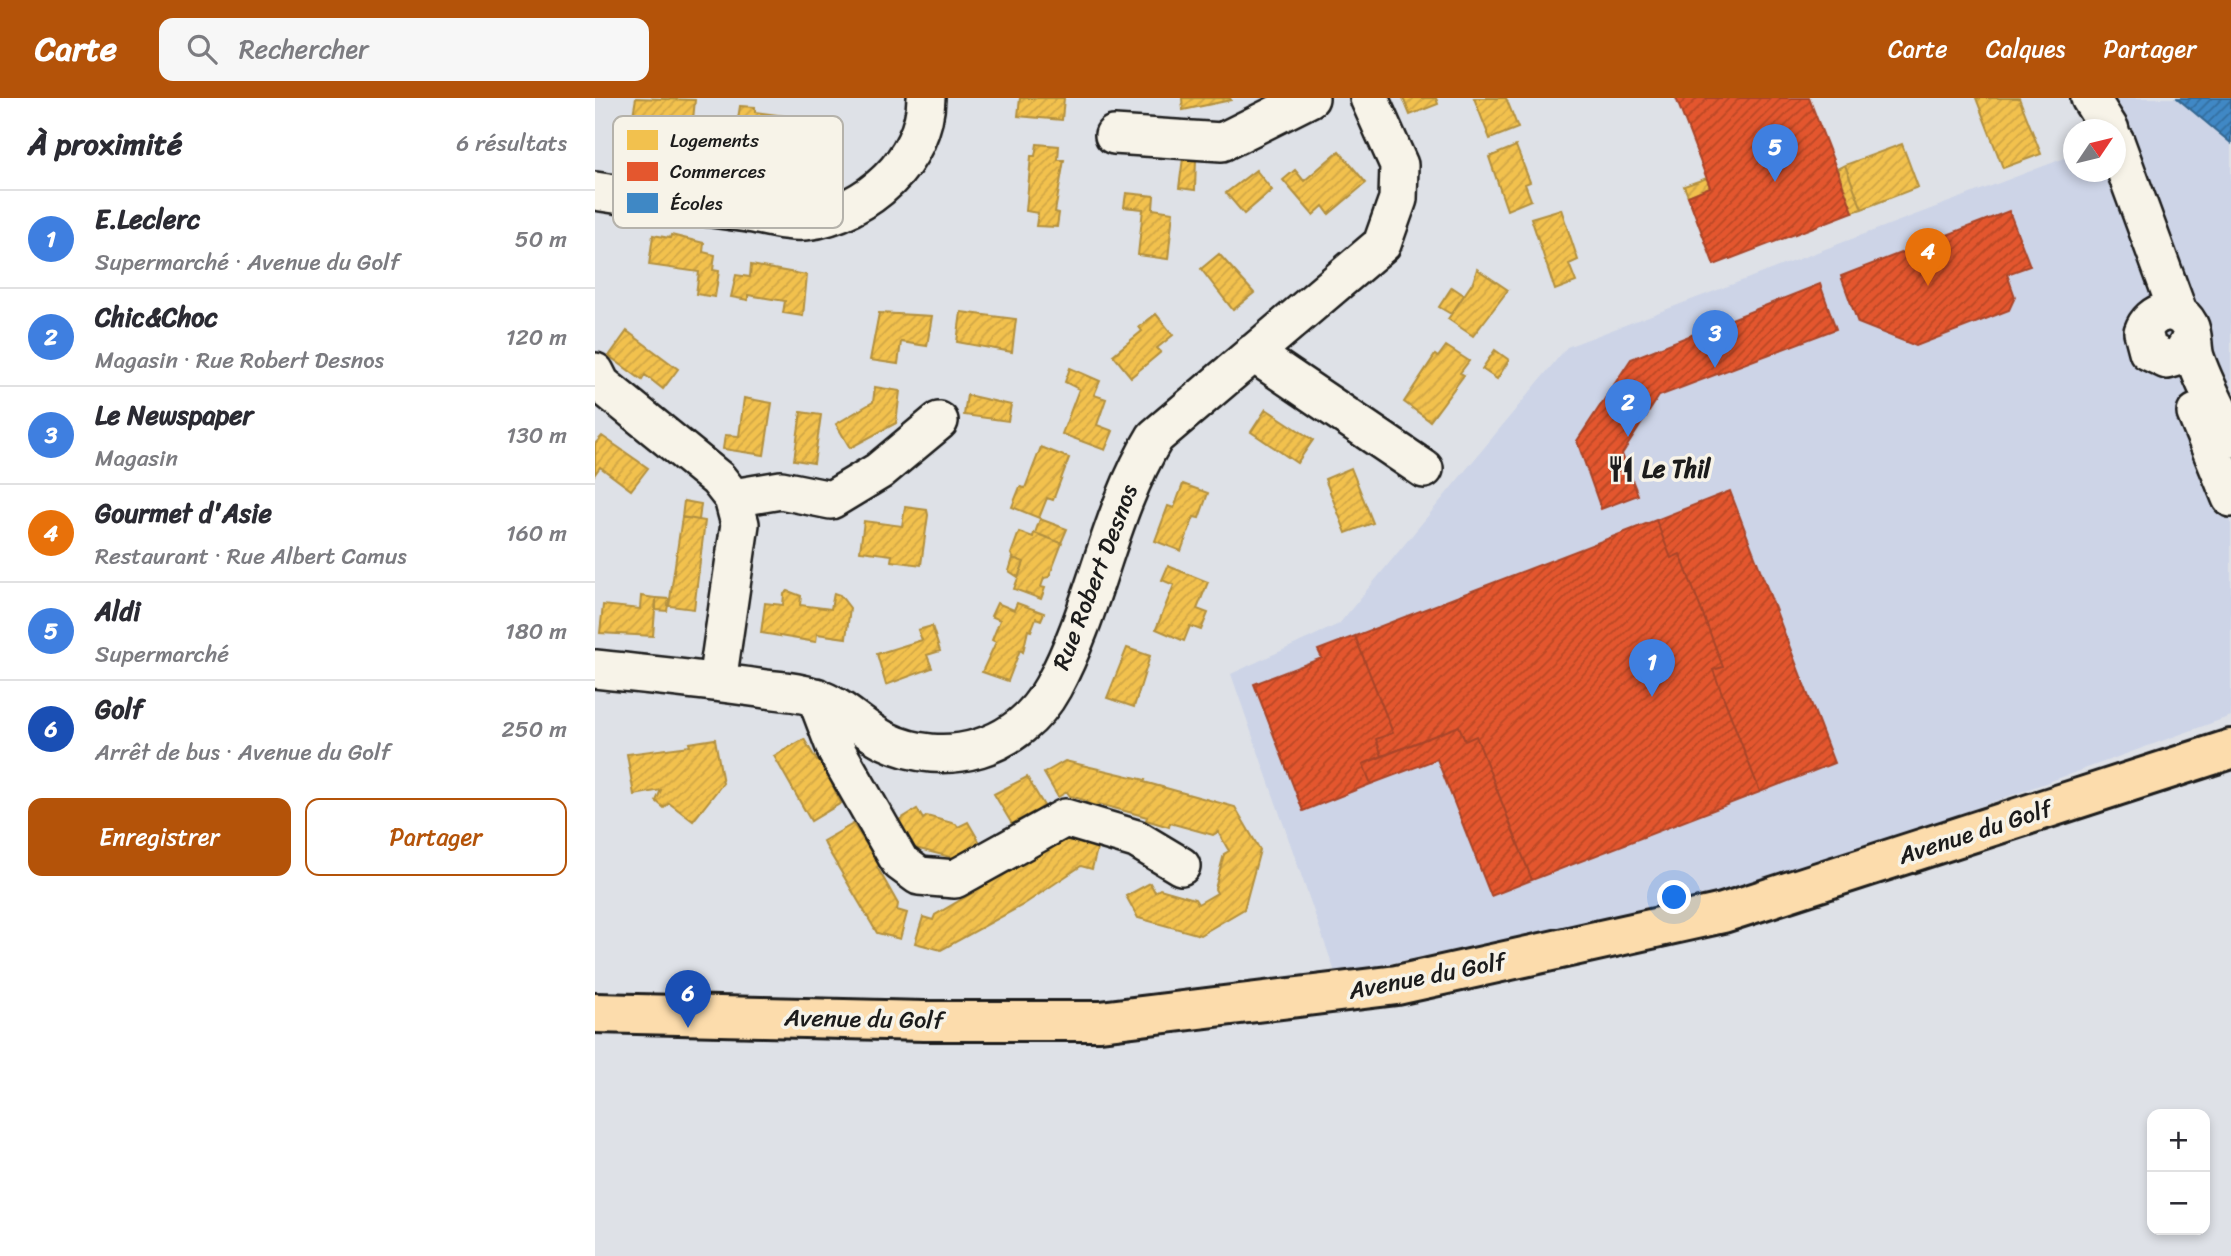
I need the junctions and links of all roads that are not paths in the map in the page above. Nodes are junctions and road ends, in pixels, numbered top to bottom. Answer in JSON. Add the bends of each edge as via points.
{"nodes":[{"id":1,"x":926,"y":98,"type":"edge"},
{"id":2,"x":1310,"y":98,"type":"edge"},
{"id":3,"x":1369,"y":98,"type":"edge"},
{"id":4,"x":1114,"y":135,"type":"dead end"},
{"id":5,"x":2126,"y":176,"type":"edge"},
{"id":6,"x":2107,"y":182,"type":"edge"},
{"id":7,"x":595,"y":191,"type":"edge"},
{"id":8,"x":613,"y":194,"type":"edge"},
{"id":9,"x":843,"y":210,"type":"edge"},
{"id":10,"x":2171,"y":333,"type":"junction"},
{"id":11,"x":1253,"y":353,"type":"junction"},
{"id":12,"x":595,"y":372,"type":"edge"},
{"id":13,"x":939,"y":421,"type":"dead end"},
{"id":14,"x":2231,"y":439,"type":"edge"},
{"id":15,"x":1424,"y":469,"type":"dead end"},
{"id":16,"x":733,"y":498,"type":"junction"},
{"id":17,"x":2231,"y":498,"type":"edge"},
{"id":18,"x":595,"y":669,"type":"edge"},
{"id":19,"x":717,"y":682,"type":"junction"},
{"id":20,"x":816,"y":697,"type":"junction"},
{"id":21,"x":2231,"y":749,"type":"edge"},
{"id":22,"x":1181,"y":866,"type":"dead end"},
{"id":23,"x":595,"y":1013,"type":"edge"}],
"edges":[{"from":1,"to":9,"type":"street","via":[[926,122],[912,150],[886,183]]},
{"from":2,"to":4,"type":"street","via":[[1222,142]]},
{"from":3,"to":11,"type":"street","name":"Rue Robert Desnos","via":[[1399,164],[1398,199],[1382,244]]},
{"from":5,"to":10,"type":"street"},
{"from":6,"to":10,"type":"street","via":[[2142,281]]},
{"from":7,"to":8,"type":"street"},
{"from":10,"to":14,"type":"street","via":[[2198,365]]},
{"from":10,"to":17,"type":"street","via":[[2181,379]]},
{"from":11,"to":15,"type":"street"},
{"from":11,"to":20,"type":"street","name":"Rue Robert Desnos","via":[[1155,437],[1137,466],[1052,689],[1031,716],[1002,739],[968,753],[924,754],[883,739]]},
{"from":12,"to":16,"type":"street","via":[[601,384],[718,479]]},
{"from":13,"to":16,"type":"street","via":[[879,471],[831,500],[781,490]]},
{"from":16,"to":19,"type":"street","via":[[740,524]]},
{"from":18,"to":19,"type":"street","name":"Rue Robert Desnos"},
{"from":19,"to":20,"type":"street","name":"Rue Robert Desnos"},
{"from":20,"to":22,"type":"street","via":[[837,752],[901,862],[919,876],[955,879],[1065,818],[1136,839]]},
{"from":21,"to":23,"type":"main road","name":"Avenue du Golf","via":[[1723,913],[1397,985],[1100,1021]]}]}
